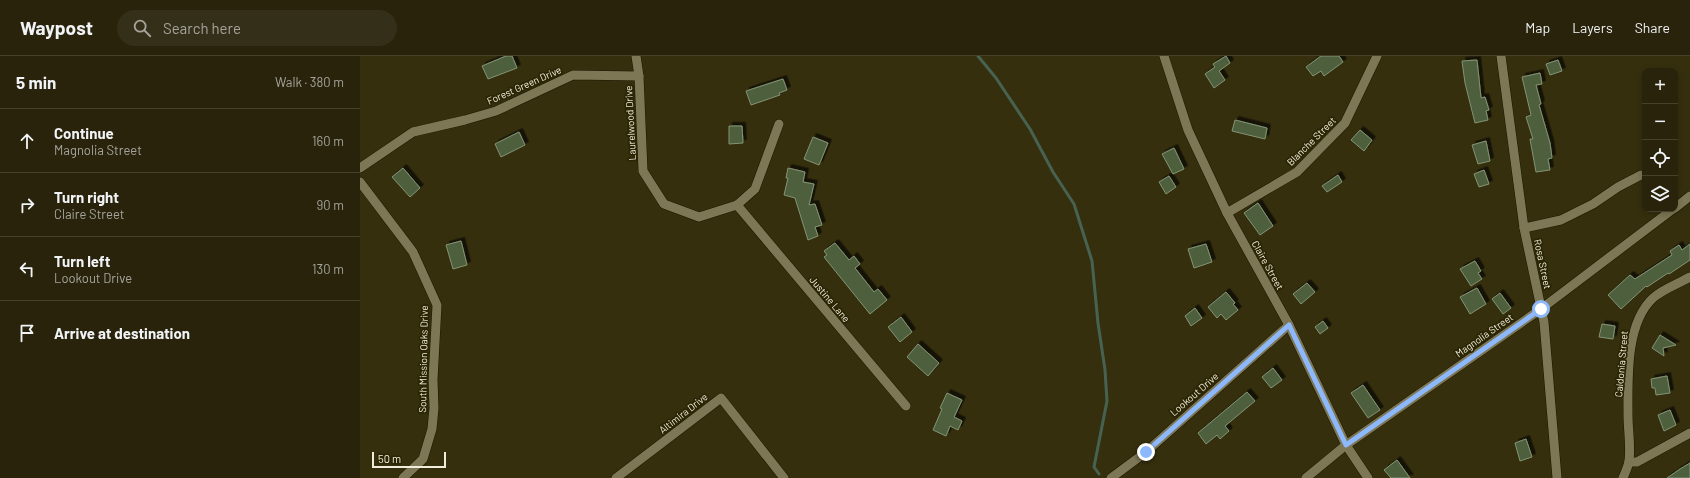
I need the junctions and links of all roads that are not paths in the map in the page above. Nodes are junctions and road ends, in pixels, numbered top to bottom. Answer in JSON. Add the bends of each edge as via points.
{"nodes":[{"id":1,"x":636,"y":56,"type":"edge"},
{"id":2,"x":1164,"y":56,"type":"edge"},
{"id":3,"x":1378,"y":56,"type":"edge"},
{"id":4,"x":1501,"y":56,"type":"edge"},
{"id":5,"x":639,"y":76,"type":"junction"},
{"id":6,"x":779,"y":124,"type":"dead end"},
{"id":7,"x":360,"y":168,"type":"edge"},
{"id":8,"x":1641,"y":175,"type":"dead end"},
{"id":9,"x":360,"y":182,"type":"edge"},
{"id":10,"x":1690,"y":196,"type":"edge"},
{"id":11,"x":737,"y":205,"type":"junction"},
{"id":12,"x":1678,"y":205,"type":"edge"},
{"id":13,"x":1669,"y":212,"type":"edge"},
{"id":14,"x":1227,"y":213,"type":"junction"},
{"id":15,"x":1524,"y":228,"type":"junction"},
{"id":16,"x":1690,"y":277,"type":"edge"},
{"id":17,"x":1541,"y":309,"type":"junction"},
{"id":18,"x":1289,"y":325,"type":"junction"},
{"id":19,"x":906,"y":406,"type":"dead end"},
{"id":20,"x":1690,"y":433,"type":"edge"},
{"id":21,"x":1346,"y":445,"type":"junction"},
{"id":22,"x":1629,"y":462,"type":"junction"},
{"id":23,"x":403,"y":478,"type":"edge"},
{"id":24,"x":616,"y":478,"type":"edge"},
{"id":25,"x":784,"y":478,"type":"edge"},
{"id":26,"x":1111,"y":478,"type":"edge"},
{"id":27,"x":1306,"y":478,"type":"edge"},
{"id":28,"x":1368,"y":478,"type":"edge"},
{"id":29,"x":1557,"y":478,"type":"edge"},
{"id":30,"x":1623,"y":478,"type":"edge"}],
"edges":[{"from":1,"to":5,"type":"street","name":"Laurelwood Drive"},
{"from":2,"to":14,"type":"street","name":"Claire Street","via":[[1188,130]]},
{"from":3,"to":14,"type":"street","name":"Blanche Street","via":[[1344,123],[1297,172]]},
{"from":4,"to":15,"type":"street","name":"Rosa Street"},
{"from":5,"to":7,"type":"street","name":"Forest Green Drive","via":[[573,75],[496,111],[413,132]]},
{"from":5,"to":11,"type":"street","name":"Laurelwood Drive","via":[[643,171],[664,204],[699,217]]},
{"from":6,"to":11,"type":"street","name":"Laurelwood Drive","via":[[755,188]]},
{"from":8,"to":15,"type":"street","via":[[1561,220]]},
{"from":9,"to":23,"type":"street","name":"South Mission Oaks Drive","via":[[413,252],[437,305],[432,429],[423,459]]},
{"from":10,"to":12,"type":"street","name":"Magnolia Street"},
{"from":11,"to":19,"type":"street","name":"Justine Lane"},
{"from":13,"to":17,"type":"street","name":"Magnolia Street"},
{"from":14,"to":18,"type":"street","name":"Claire Street"},
{"from":15,"to":17,"type":"street","name":"Rosa Street"},
{"from":16,"to":22,"type":"street","name":"Caldonia Street","via":[[1654,298],[1644,308],[1635,328],[1630,355]]},
{"from":17,"to":21,"type":"street","name":"Magnolia Street"},
{"from":17,"to":29,"type":"street","name":"Rosa Street"},
{"from":18,"to":21,"type":"street","name":"Claire Street"},
{"from":18,"to":26,"type":"street","name":"Lookout Drive","via":[[1146,452]]},
{"from":20,"to":22,"type":"street","via":[[1637,462]]},
{"from":21,"to":27,"type":"street","name":"Magnolia Street"},
{"from":21,"to":28,"type":"street","name":"Claire Street"},
{"from":22,"to":30,"type":"street","name":"Caldonia Street"},
{"from":24,"to":25,"type":"street","name":"Altimira Drive","via":[[721,398]]}]}
